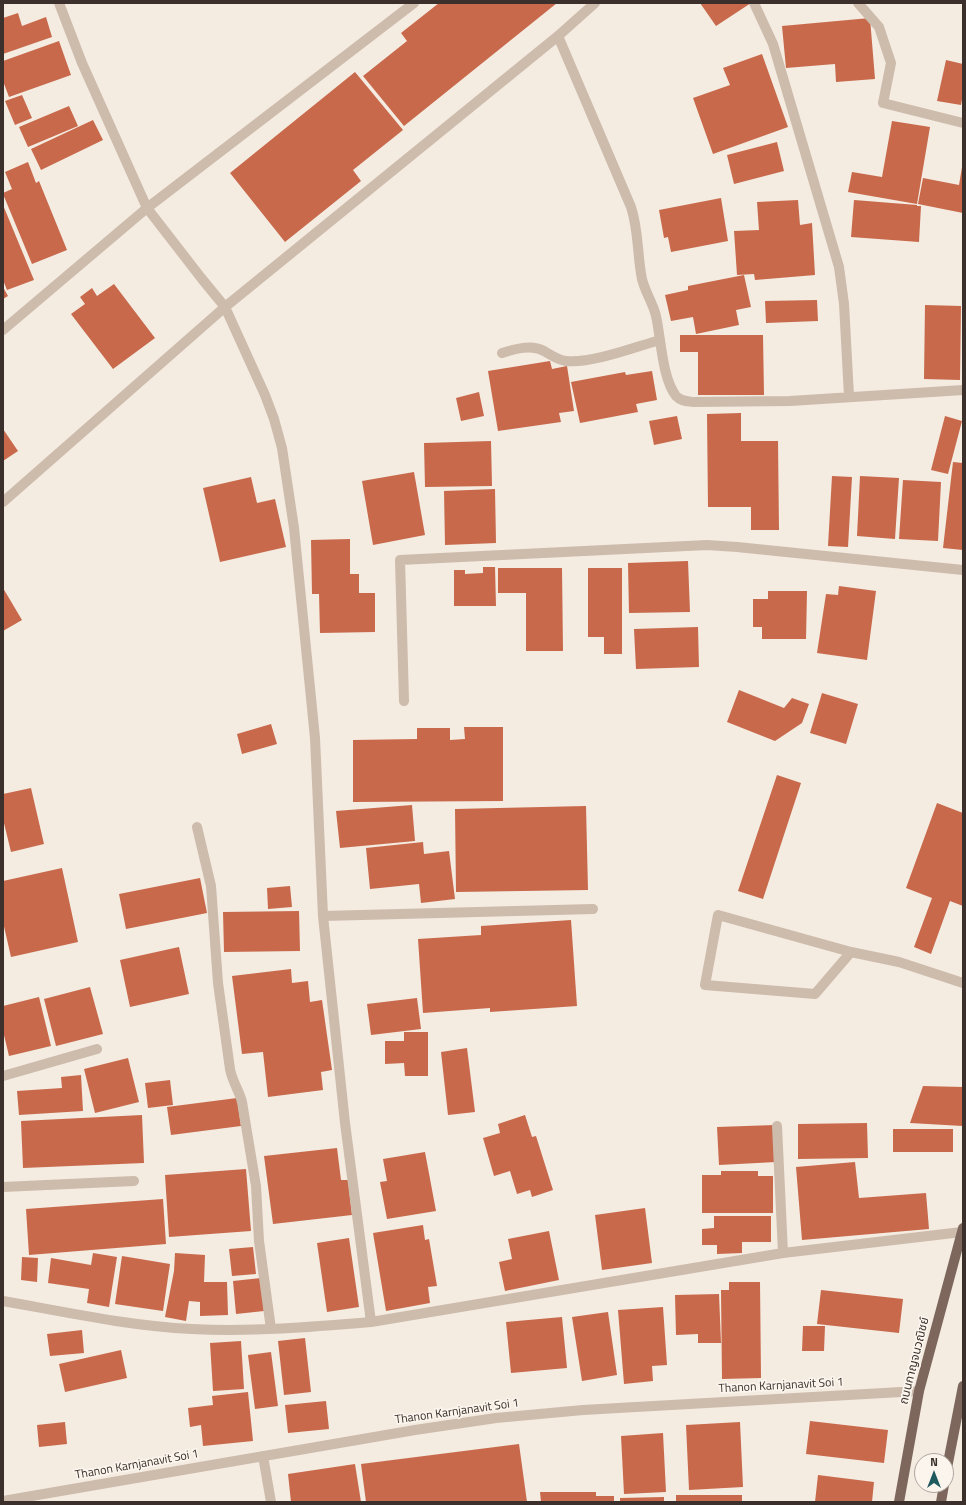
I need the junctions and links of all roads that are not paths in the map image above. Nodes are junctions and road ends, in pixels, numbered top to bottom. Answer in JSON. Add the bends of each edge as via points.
{"nodes":[{"id":1,"x":59,"y":3,"type":"edge"},
{"id":2,"x":414,"y":3,"type":"edge"},
{"id":3,"x":595,"y":3,"type":"edge"},
{"id":4,"x":754,"y":3,"type":"edge"},
{"id":5,"x":858,"y":3,"type":"edge"},
{"id":6,"x":558,"y":36,"type":"junction"},
{"id":7,"x":963,"y":123,"type":"edge"},
{"id":8,"x":147,"y":208,"type":"junction"},
{"id":9,"x":226,"y":307,"type":"junction"},
{"id":10,"x":3,"y":330,"type":"edge"},
{"id":11,"x":660,"y":340,"type":"junction"},
{"id":12,"x":502,"y":353,"type":"dead end"},
{"id":13,"x":963,"y":390,"type":"edge"},
{"id":14,"x":849,"y":396,"type":"junction"},
{"id":15,"x":3,"y":502,"type":"edge"},
{"id":16,"x":963,"y":570,"type":"edge"},
{"id":17,"x":404,"y":701,"type":"dead end"},
{"id":18,"x":197,"y":827,"type":"dead end"},
{"id":19,"x":593,"y":910,"type":"dead end"},
{"id":20,"x":323,"y":916,"type":"junction"},
{"id":21,"x":850,"y":952,"type":"junction"},
{"id":22,"x":963,"y":983,"type":"edge"},
{"id":23,"x":97,"y":1049,"type":"dead end"},
{"id":24,"x":3,"y":1076,"type":"edge"},
{"id":25,"x":777,"y":1126,"type":"dead end"},
{"id":26,"x":134,"y":1181,"type":"dead end"},
{"id":27,"x":3,"y":1187,"type":"edge"},
{"id":28,"x":962,"y":1230,"type":"edge"},
{"id":29,"x":783,"y":1253,"type":"junction"},
{"id":30,"x":3,"y":1301,"type":"edge"},
{"id":31,"x":371,"y":1322,"type":"junction"},
{"id":32,"x":272,"y":1329,"type":"junction"},
{"id":33,"x":963,"y":1386,"type":"edge"},
{"id":34,"x":919,"y":1391,"type":"junction"},
{"id":35,"x":950,"y":1453,"type":"edge"},
{"id":36,"x":263,"y":1456,"type":"junction"},
{"id":37,"x":32,"y":1499,"type":"edge"},
{"id":38,"x":3,"y":1501,"type":"edge"},
{"id":39,"x":271,"y":1502,"type":"edge"},
{"id":40,"x":899,"y":1502,"type":"edge"}],
"edges":[{"from":1,"to":8,"type":"street","via":[[82,63]]},
{"from":2,"to":8,"type":"street"},
{"from":3,"to":6,"type":"street"},
{"from":4,"to":14,"type":"street","via":[[773,44],[839,266],[844,304]]},
{"from":5,"to":7,"type":"street","via":[[879,27],[891,64],[883,103]]},
{"from":6,"to":9,"type":"street"},
{"from":6,"to":11,"type":"street","via":[[631,207],[636,223],[642,280],[654,310]]},
{"from":8,"to":9,"type":"street"},
{"from":8,"to":10,"type":"street"},
{"from":9,"to":15,"type":"street"},
{"from":9,"to":20,"type":"street","via":[[274,419],[289,488],[315,738]]},
{"from":11,"to":12,"type":"street","via":[[581,361],[566,361],[533,348]]},
{"from":11,"to":14,"type":"street","via":[[670,384],[676,395],[683,400],[790,400]]},
{"from":13,"to":14,"type":"street"},
{"from":16,"to":17,"type":"street","via":[[707,545],[400,560]]},
{"from":18,"to":32,"type":"street","via":[[211,886],[218,983],[230,1069],[242,1102],[256,1186],[259,1241]]},
{"from":19,"to":20,"type":"street"},
{"from":20,"to":31,"type":"street","via":[[345,1123]]},
{"from":21,"to":21,"type":"street","via":[[718,915],[705,985],[815,994]]},
{"from":21,"to":22,"type":"street","via":[[899,962]]},
{"from":23,"to":24,"type":"street"},
{"from":25,"to":29,"type":"street"},
{"from":26,"to":27,"type":"street"},
{"from":28,"to":29,"type":"street"},
{"from":28,"to":34,"type":"main road","name":"ถนนกาญจนวณิชย์"},
{"from":29,"to":31,"type":"street"},
{"from":30,"to":32,"type":"street","via":[[120,1322],[192,1329]]},
{"from":31,"to":32,"type":"street"},
{"from":33,"to":35,"type":"main road"},
{"from":34,"to":36,"type":"street","name":"Thanon Karnjanavit Soi 1","via":[[496,1418]]},
{"from":34,"to":40,"type":"main road","name":"ถนนกาญจนวณิชย์"},
{"from":36,"to":37,"type":"street","name":"Thanon Karnjanavit Soi 1"},
{"from":36,"to":39,"type":"street"},
{"from":37,"to":38,"type":"street","name":"Thanon Karnjanavit Soi 1"}]}
